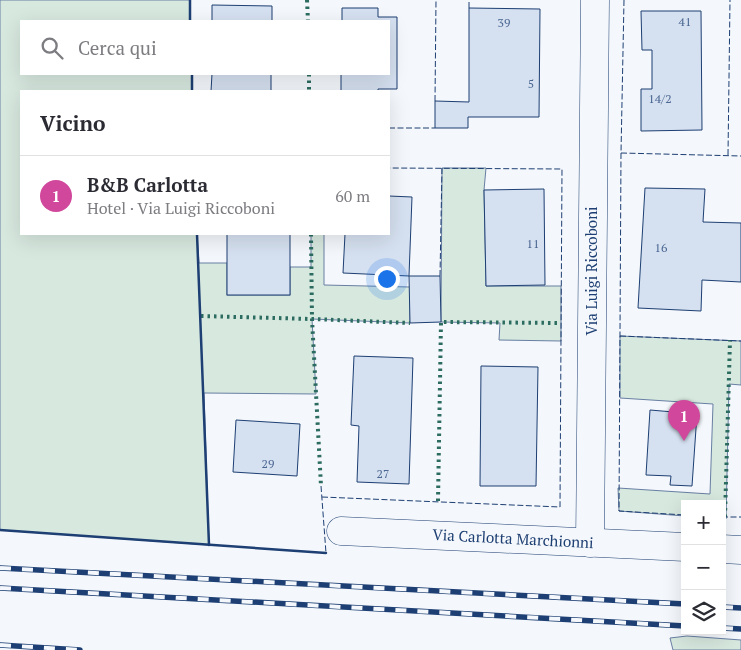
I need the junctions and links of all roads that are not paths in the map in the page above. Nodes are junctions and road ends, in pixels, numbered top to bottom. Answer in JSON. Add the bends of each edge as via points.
{"nodes":[{"id":1,"x":595,"y":0,"type":"edge"},
{"id":2,"x":341,"y":531,"type":"dead end"},
{"id":3,"x":590,"y":542,"type":"junction"},
{"id":4,"x":681,"y":547,"type":"edge"},
{"id":5,"x":726,"y":549,"type":"edge"},
{"id":6,"x":741,"y":550,"type":"edge"}],
"edges":[{"from":1,"to":3,"type":"street","name":"Via Luigi Riccoboni"},
{"from":2,"to":3,"type":"street","name":"Via Carlotta Marchionni"},
{"from":3,"to":4,"type":"street","name":"Via Carlotta Marchionni"},
{"from":5,"to":6,"type":"street"}]}
